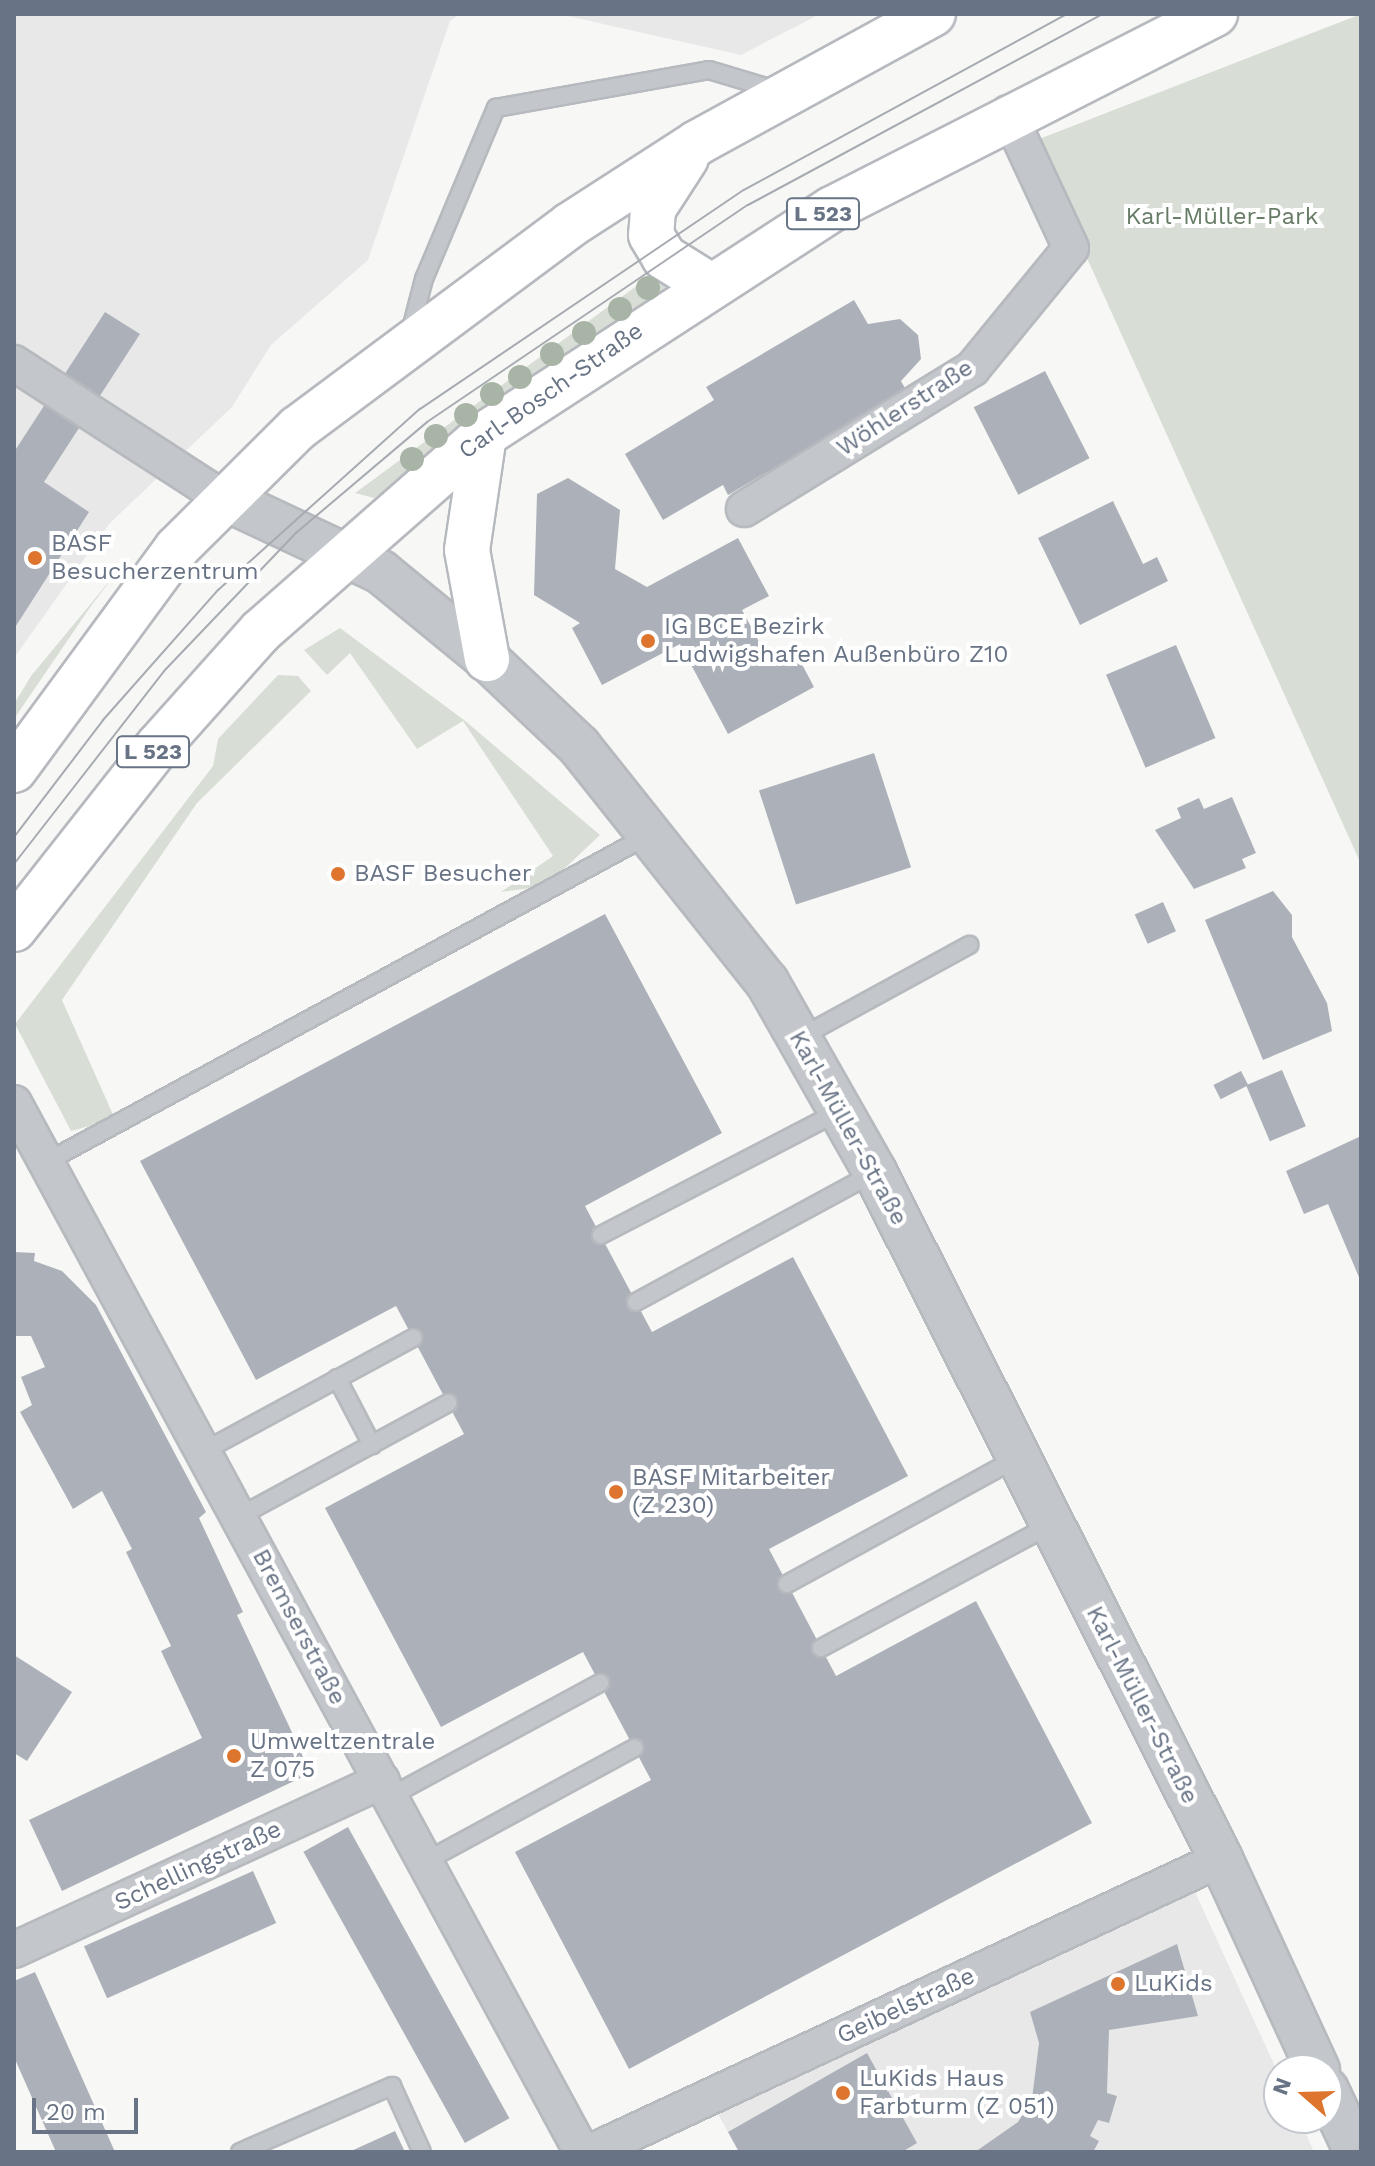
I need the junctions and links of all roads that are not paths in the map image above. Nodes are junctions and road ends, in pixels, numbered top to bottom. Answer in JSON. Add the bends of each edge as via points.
{"nodes":[{"id":1,"x":933,"y":14,"type":"edge"},
{"id":2,"x":1215,"y":14,"type":"edge"},
{"id":3,"x":781,"y":92,"type":"junction"},
{"id":4,"x":1008,"y":113,"type":"junction"},
{"id":5,"x":697,"y":143,"type":"junction"},
{"id":6,"x":709,"y":285,"type":"junction"},
{"id":7,"x":406,"y":349,"type":"junction"},
{"id":8,"x":14,"y":363,"type":"edge"},
{"id":9,"x":484,"y":435,"type":"junction"},
{"id":10,"x":223,"y":498,"type":"junction"},
{"id":11,"x":744,"y":509,"type":"dead end"},
{"id":12,"x":346,"y":552,"type":"junction"},
{"id":13,"x":487,"y":659,"type":"junction"},
{"id":14,"x":14,"y":770,"type":"edge"},
{"id":15,"x":654,"y":832,"type":"junction"},
{"id":16,"x":14,"y":929,"type":"edge"},
{"id":17,"x":969,"y":945,"type":"dead end"},
{"id":18,"x":799,"y":1038,"type":"junction"},
{"id":19,"x":14,"y":1103,"type":"edge"},
{"id":20,"x":841,"y":1111,"type":"junction"},
{"id":21,"x":48,"y":1161,"type":"junction"},
{"id":22,"x":875,"y":1172,"type":"junction"},
{"id":23,"x":601,"y":1235,"type":"dead end"},
{"id":24,"x":636,"y":1302,"type":"dead end"},
{"id":25,"x":413,"y":1338,"type":"dead end"},
{"id":26,"x":337,"y":1378,"type":"junction"},
{"id":27,"x":448,"y":1403,"type":"dead end"},
{"id":28,"x":372,"y":1445,"type":"junction"},
{"id":29,"x":204,"y":1451,"type":"junction"},
{"id":30,"x":1019,"y":1457,"type":"junction"},
{"id":31,"x":240,"y":1516,"type":"junction"},
{"id":32,"x":1052,"y":1524,"type":"junction"},
{"id":33,"x":787,"y":1584,"type":"dead end"},
{"id":34,"x":821,"y":1648,"type":"dead end"},
{"id":35,"x":600,"y":1683,"type":"dead end"},
{"id":36,"x":634,"y":1748,"type":"dead end"},
{"id":37,"x":386,"y":1789,"type":"junction"},
{"id":38,"x":1221,"y":1859,"type":"junction"},
{"id":39,"x":426,"y":1861,"type":"junction"},
{"id":40,"x":14,"y":1950,"type":"edge"},
{"id":41,"x":1311,"y":2054,"type":"edge"},
{"id":42,"x":1343,"y":2124,"type":"edge"},
{"id":43,"x":240,"y":2152,"type":"edge"},
{"id":44,"x":422,"y":2152,"type":"edge"},
{"id":45,"x":582,"y":2152,"type":"edge"},
{"id":46,"x":591,"y":2152,"type":"edge"},
{"id":47,"x":1356,"y":2152,"type":"edge"}],
"edges":[{"from":1,"to":3,"type":"main road"},
{"from":2,"to":4,"type":"main road","name":"Carl-Bosch-Straße","number":"L 523"},
{"from":3,"to":5,"type":"main road"},
{"from":3,"to":7,"type":"lane","via":[[709,70],[496,108],[424,279]]},
{"from":4,"to":6,"type":"main road","name":"Carl-Bosch-Straße","number":"L 523"},
{"from":4,"to":11,"type":"street","name":"Wöhlerstraße","via":[[1071,248],[972,369]]},
{"from":5,"to":6,"type":"main road","via":[[664,188],[649,225],[664,257]]},
{"from":5,"to":7,"type":"main road","via":[[570,225]]},
{"from":6,"to":9,"type":"main road","name":"Carl-Bosch-Straße","number":"L 523"},
{"from":7,"to":10,"type":"main road","via":[[298,428]]},
{"from":8,"to":10,"type":"street","name":"Karl-Müller-Straße"},
{"from":9,"to":12,"type":"main road","name":"Carl-Bosch-Straße","number":"L 523"},
{"from":9,"to":13,"type":"main road","via":[[467,550]]},
{"from":10,"to":12,"type":"street","name":"Karl-Müller-Straße"},
{"from":10,"to":14,"type":"main road","via":[[76,678]]},
{"from":12,"to":13,"type":"street","name":"Karl-Müller-Straße","via":[[397,583]]},
{"from":12,"to":16,"type":"main road","name":"Carl-Bosch-Straße","number":"L 523","via":[[159,745]]},
{"from":13,"to":15,"type":"street","name":"Karl-Müller-Straße","via":[[579,746]]},
{"from":15,"to":18,"type":"street","name":"Karl-Müller-Straße","via":[[767,982]]},
{"from":15,"to":21,"type":"lane"},
{"from":17,"to":18,"type":"lane"},
{"from":18,"to":20,"type":"street","name":"Karl-Müller-Straße"},
{"from":19,"to":21,"type":"street","name":"Bremserstraße"},
{"from":20,"to":22,"type":"street","name":"Karl-Müller-Straße"},
{"from":20,"to":23,"type":"lane"},
{"from":21,"to":29,"type":"street","name":"Bremserstraße"},
{"from":22,"to":24,"type":"lane"},
{"from":22,"to":30,"type":"street","name":"Karl-Müller-Straße"},
{"from":25,"to":26,"type":"lane"},
{"from":26,"to":28,"type":"lane"},
{"from":26,"to":29,"type":"lane"},
{"from":27,"to":28,"type":"lane"},
{"from":28,"to":31,"type":"lane"},
{"from":29,"to":31,"type":"street","name":"Bremserstraße"},
{"from":30,"to":32,"type":"street","name":"Karl-Müller-Straße"},
{"from":30,"to":33,"type":"lane"},
{"from":31,"to":37,"type":"street","name":"Bremserstraße"},
{"from":32,"to":34,"type":"lane"},
{"from":32,"to":38,"type":"street","name":"Karl-Müller-Straße"},
{"from":35,"to":37,"type":"lane"},
{"from":36,"to":39,"type":"lane"},
{"from":37,"to":39,"type":"street","name":"Bremserstraße"},
{"from":37,"to":40,"type":"street","name":"Schellingstraße"},
{"from":38,"to":41,"type":"street","name":"Karl-Müller-Straße"},
{"from":38,"to":46,"type":"street","name":"Geibelstraße"},
{"from":39,"to":45,"type":"street","name":"Bremserstraße"},
{"from":42,"to":47,"type":"street"},
{"from":43,"to":44,"type":"lane","via":[[392,2086]]}]}
